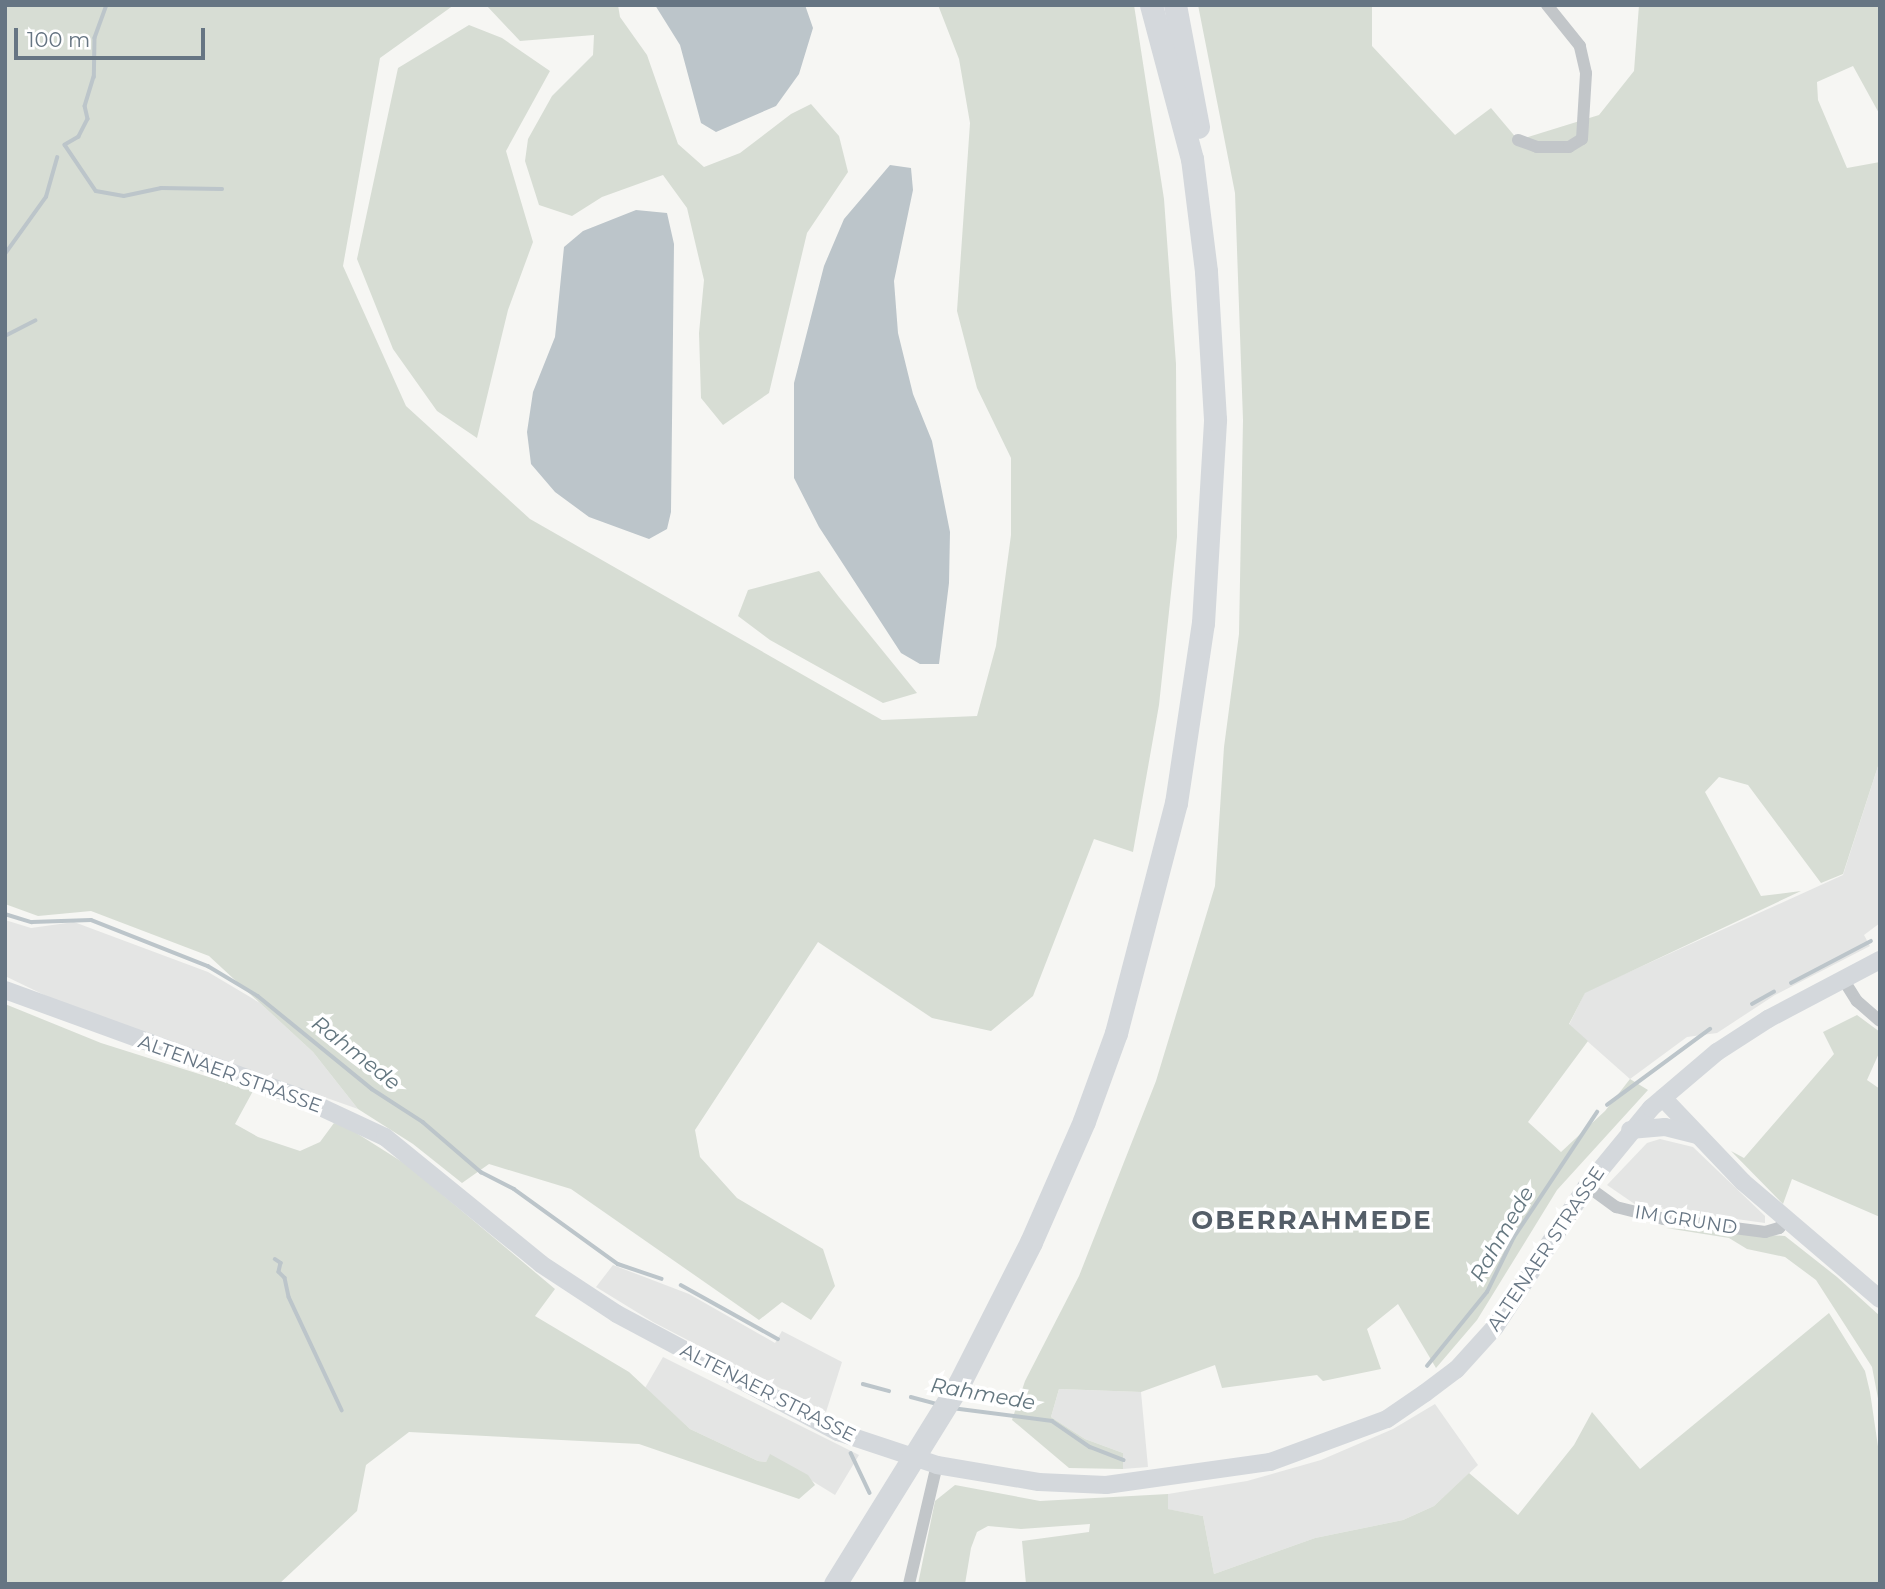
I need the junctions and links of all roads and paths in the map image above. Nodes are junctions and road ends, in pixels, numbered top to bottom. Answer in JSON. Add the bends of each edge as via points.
{"nodes":[{"id":1,"x":1151,"y":5,"type":"edge"},
{"id":2,"x":1175,"y":5,"type":"edge"},
{"id":3,"x":1547,"y":5,"type":"edge"},
{"id":4,"x":1518,"y":140,"type":"dead end"},
{"id":5,"x":1880,"y":960,"type":"edge"},
{"id":6,"x":1843,"y":979,"type":"junction"},
{"id":7,"x":5,"y":990,"type":"edge"},
{"id":8,"x":1880,"y":1021,"type":"edge"},
{"id":9,"x":1663,"y":1098,"type":"junction"},
{"id":10,"x":1088,"y":1123,"type":"junction"},
{"id":11,"x":1630,"y":1130,"type":"junction"},
{"id":12,"x":1698,"y":1135,"type":"junction"},
{"id":13,"x":1587,"y":1186,"type":"junction"},
{"id":14,"x":1787,"y":1219,"type":"junction"},
{"id":15,"x":1880,"y":1299,"type":"edge"},
{"id":16,"x":937,"y":1465,"type":"junction"},
{"id":17,"x":835,"y":1584,"type":"edge"},
{"id":18,"x":848,"y":1584,"type":"edge"},
{"id":19,"x":909,"y":1584,"type":"edge"}],
"edges":[{"from":1,"to":10,"type":"highway","via":[[1192,159],[1206,271],[1214,419],[1211,520],[1203,623],[1177,803]]},
{"from":2,"to":10,"type":"highway","via":[[1207,185],[1218,304],[1220,516],[1209,640],[1186,804],[1164,898]]},
{"from":3,"to":4,"type":"street","via":[[1580,46],[1586,73],[1582,139],[1569,147],[1537,147]]},
{"from":5,"to":6,"type":"main road","name":"ALTENAER STRASSE"},
{"from":6,"to":8,"type":"street","via":[[1857,1001]]},
{"from":6,"to":9,"type":"main road","name":"ALTENAER STRASSE","via":[[1717,1052]]},
{"from":7,"to":16,"type":"main road","name":"ALTENAER STRASSE","via":[[297,1096],[385,1137],[541,1264],[617,1314],[838,1432]]},
{"from":9,"to":11,"type":"main road","name":"ALTENAER STRASSE"},
{"from":9,"to":12,"type":"main road"},
{"from":10,"to":17,"type":"highway","via":[[959,1384]]},
{"from":10,"to":18,"type":"highway","via":[[1035,1252],[962,1392]]},
{"from":11,"to":12,"type":"main road","via":[[1665,1127]]},
{"from":11,"to":13,"type":"main road","name":"ALTENAER STRASSE"},
{"from":12,"to":14,"type":"main road"},
{"from":13,"to":14,"type":"street","name":"IM GRUND","via":[[1616,1207],[1664,1219],[1765,1232],[1779,1228]]},
{"from":13,"to":16,"type":"main road","name":"ALTENAER STRASSE","via":[[1495,1327],[1456,1370],[1387,1419],[1270,1462],[1137,1483],[1039,1482]]},
{"from":14,"to":15,"type":"main road"},
{"from":16,"to":19,"type":"street"}]}
